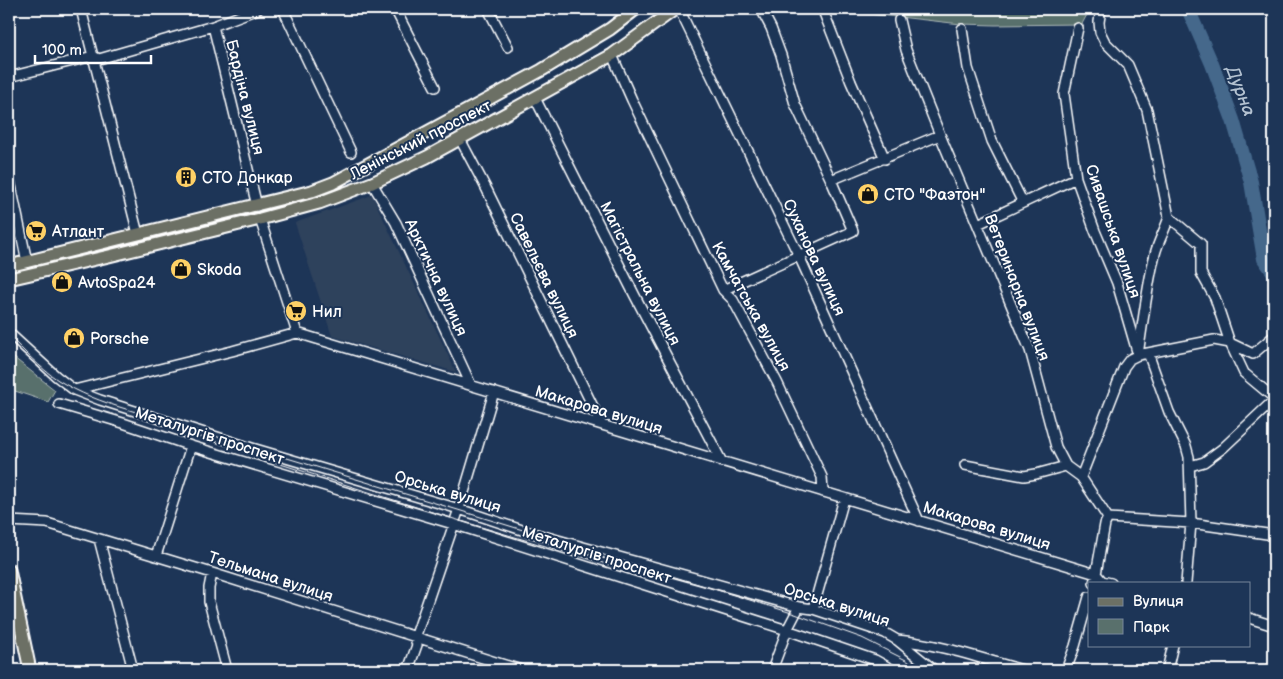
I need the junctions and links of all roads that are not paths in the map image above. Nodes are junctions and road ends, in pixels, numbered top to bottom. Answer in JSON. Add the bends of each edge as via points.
{"nodes":[{"id":1,"x":81,"y":9,"type":"edge"},
{"id":2,"x":258,"y":9,"type":"edge"},
{"id":3,"x":283,"y":9,"type":"edge"},
{"id":4,"x":395,"y":9,"type":"edge"},
{"id":5,"x":488,"y":9,"type":"edge"},
{"id":6,"x":636,"y":9,"type":"edge"},
{"id":7,"x":676,"y":9,"type":"edge"},
{"id":8,"x":679,"y":9,"type":"edge"},
{"id":9,"x":761,"y":9,"type":"edge"},
{"id":10,"x":1101,"y":9,"type":"edge"},
{"id":11,"x":824,"y":13,"type":"dead end"},
{"id":12,"x":899,"y":20,"type":"dead end"},
{"id":13,"x":213,"y":26,"type":"junction"},
{"id":14,"x":1078,"y":28,"type":"dead end"},
{"id":15,"x":962,"y":29,"type":"dead end"},
{"id":16,"x":508,"y":47,"type":"dead end"},
{"id":17,"x":612,"y":55,"type":"junction"},
{"id":18,"x":93,"y":56,"type":"junction"},
{"id":19,"x":557,"y":61,"type":"junction"},
{"id":20,"x":542,"y":70,"type":"junction"},
{"id":21,"x":9,"y":77,"type":"edge"},
{"id":22,"x":570,"y":78,"type":"junction"},
{"id":23,"x":435,"y":88,"type":"dead end"},
{"id":24,"x":547,"y":91,"type":"junction"},
{"id":25,"x":535,"y":98,"type":"junction"},
{"id":26,"x":940,"y":135,"type":"junction"},
{"id":27,"x":460,"y":138,"type":"junction"},
{"id":28,"x":351,"y":152,"type":"dead end"},
{"id":29,"x":886,"y":159,"type":"junction"},
{"id":30,"x":9,"y":176,"type":"edge"},
{"id":31,"x":1076,"y":178,"type":"junction"},
{"id":32,"x":831,"y":180,"type":"junction"},
{"id":33,"x":372,"y":183,"type":"junction"},
{"id":34,"x":1024,"y":203,"type":"junction"},
{"id":35,"x":257,"y":206,"type":"junction"},
{"id":36,"x":1169,"y":217,"type":"junction"},
{"id":37,"x":260,"y":219,"type":"junction"},
{"id":38,"x":978,"y":224,"type":"junction"},
{"id":39,"x":138,"y":234,"type":"junction"},
{"id":40,"x":799,"y":256,"type":"junction"},
{"id":41,"x":27,"y":262,"type":"junction"},
{"id":42,"x":9,"y":266,"type":"edge"},
{"id":43,"x":9,"y":279,"type":"edge"},
{"id":44,"x":723,"y":290,"type":"junction"},
{"id":45,"x":296,"y":333,"type":"junction"},
{"id":46,"x":9,"y":334,"type":"edge"},
{"id":47,"x":1274,"y":336,"type":"edge"},
{"id":48,"x":1230,"y":343,"type":"junction"},
{"id":49,"x":1148,"y":353,"type":"junction"},
{"id":50,"x":1138,"y":355,"type":"junction"},
{"id":51,"x":471,"y":385,"type":"junction"},
{"id":52,"x":74,"y":390,"type":"junction"},
{"id":53,"x":494,"y":392,"type":"junction"},
{"id":54,"x":1274,"y":399,"type":"edge"},
{"id":55,"x":59,"y":404,"type":"dead end"},
{"id":56,"x":602,"y":425,"type":"junction"},
{"id":57,"x":190,"y":446,"type":"junction"},
{"id":58,"x":722,"y":462,"type":"junction"},
{"id":59,"x":965,"y":466,"type":"dead end"},
{"id":60,"x":1066,"y":466,"type":"junction"},
{"id":61,"x":1190,"y":466,"type":"junction"},
{"id":62,"x":1081,"y":477,"type":"junction"},
{"id":63,"x":824,"y":492,"type":"junction"},
{"id":64,"x":844,"y":499,"type":"junction"},
{"id":65,"x":458,"y":509,"type":"junction"},
{"id":66,"x":1108,"y":518,"type":"junction"},
{"id":67,"x":9,"y":521,"type":"edge"},
{"id":68,"x":919,"y":521,"type":"junction"},
{"id":69,"x":1191,"y":523,"type":"junction"},
{"id":70,"x":453,"y":524,"type":"junction"},
{"id":71,"x":1274,"y":535,"type":"edge"},
{"id":72,"x":99,"y":539,"type":"junction"},
{"id":73,"x":156,"y":556,"type":"junction"},
{"id":74,"x":9,"y":570,"type":"edge"},
{"id":75,"x":212,"y":573,"type":"junction"},
{"id":76,"x":1095,"y":578,"type":"edge"},
{"id":77,"x":1186,"y":582,"type":"edge"},
{"id":78,"x":1088,"y":600,"type":"edge"},
{"id":79,"x":799,"y":607,"type":"junction"},
{"id":80,"x":813,"y":609,"type":"junction"},
{"id":81,"x":1250,"y":618,"type":"edge"},
{"id":82,"x":1274,"y":626,"type":"edge"},
{"id":83,"x":786,"y":630,"type":"junction"},
{"id":84,"x":415,"y":638,"type":"junction"},
{"id":85,"x":897,"y":640,"type":"junction"},
{"id":86,"x":1173,"y":646,"type":"edge"},
{"id":87,"x":30,"y":670,"type":"edge"},
{"id":88,"x":133,"y":670,"type":"edge"},
{"id":89,"x":226,"y":670,"type":"edge"},
{"id":90,"x":408,"y":670,"type":"edge"},
{"id":91,"x":521,"y":670,"type":"edge"},
{"id":92,"x":772,"y":670,"type":"edge"},
{"id":93,"x":893,"y":670,"type":"edge"},
{"id":94,"x":934,"y":670,"type":"edge"},
{"id":95,"x":1023,"y":670,"type":"edge"},
{"id":96,"x":1066,"y":670,"type":"edge"},
{"id":97,"x":1167,"y":670,"type":"edge"}],
"edges":[{"from":1,"to":18,"type":"street"},
{"from":2,"to":13,"type":"street"},
{"from":3,"to":28,"type":"street"},
{"from":4,"to":23,"type":"street"},
{"from":5,"to":16,"type":"street"},
{"from":6,"to":19,"type":"main road","name":"Ленінський проспект"},
{"from":7,"to":17,"type":"main road","name":"Ленінський проспект"},
{"from":8,"to":40,"type":"street","name":"Суханова вулиця"},
{"from":9,"to":32,"type":"street","via":[[782,55],[795,104]]},
{"from":10,"to":36,"type":"street","via":[[1100,32],[1105,42],[1128,65],[1147,110]]},
{"from":11,"to":29,"type":"street"},
{"from":12,"to":26,"type":"street","name":"Ветеринарна вулиця","via":[[906,50]]},
{"from":13,"to":18,"type":"street","via":[[99,59]]},
{"from":13,"to":35,"type":"street","name":"Бардіна вулиця"},
{"from":14,"to":31,"type":"street","name":"Сивашська вулиця","via":[[1064,94]]},
{"from":15,"to":34,"type":"street","via":[[968,68],[992,141]]},
{"from":17,"to":22,"type":"main road","name":"Ленінський проспект"},
{"from":17,"to":44,"type":"street","name":"Камчатська вулиця"},
{"from":18,"to":21,"type":"street"},
{"from":18,"to":39,"type":"street"},
{"from":19,"to":20,"type":"main road","name":"Ленінський проспект"},
{"from":19,"to":22,"type":"main road","via":[[555,69],[560,78]]},
{"from":20,"to":24,"type":"main road","via":[[550,72],[556,81]]},
{"from":20,"to":35,"type":"main road","name":"Ленінський проспект","via":[[333,183]]},
{"from":22,"to":24,"type":"main road","name":"Ленінський проспект"},
{"from":24,"to":25,"type":"main road","name":"Ленінський проспект"},
{"from":25,"to":27,"type":"main road","name":"Ленінський проспект"},
{"from":25,"to":58,"type":"street","name":"Магістральна вулиця"},
{"from":26,"to":29,"type":"street"},
{"from":26,"to":38,"type":"street","name":"Ветеринарна вулиця"},
{"from":27,"to":33,"type":"main road","name":"Ленінський проспект"},
{"from":27,"to":56,"type":"street","name":"Савельєва вулиця"},
{"from":29,"to":32,"type":"street"},
{"from":30,"to":41,"type":"street"},
{"from":31,"to":34,"type":"street"},
{"from":31,"to":50,"type":"street","name":"Сивашська вулиця","via":[[1117,283]]},
{"from":32,"to":40,"type":"street","via":[[853,231]]},
{"from":33,"to":37,"type":"main road","name":"Ленінський проспект","via":[[319,203]]},
{"from":33,"to":51,"type":"street","name":"Арктична вулиця","via":[[396,223]]},
{"from":34,"to":38,"type":"street"},
{"from":35,"to":39,"type":"main road","name":"Ленінський проспект"},
{"from":36,"to":48,"type":"street","via":[[1201,244],[1201,273],[1215,298]]},
{"from":36,"to":50,"type":"street","name":"Сивашська вулиця","via":[[1150,275]]},
{"from":37,"to":43,"type":"main road","name":"Ленінський проспект"},
{"from":37,"to":45,"type":"street"},
{"from":38,"to":60,"type":"street","name":"Ветеринарна вулиця","via":[[1030,350],[1056,447]]},
{"from":39,"to":41,"type":"main road","name":"Ленінський проспект"},
{"from":40,"to":44,"type":"street"},
{"from":40,"to":68,"type":"street","name":"Суханова вулиця"},
{"from":41,"to":42,"type":"main road","name":"Ленінський проспект"},
{"from":44,"to":63,"type":"street","name":"Камчатська вулиця","via":[[733,300],[777,382],[822,477]]},
{"from":45,"to":51,"type":"street","name":"Макарова вулиця"},
{"from":45,"to":52,"type":"street"},
{"from":46,"to":52,"type":"street","name":"Орська вулиця"},
{"from":47,"to":48,"type":"street","via":[[1253,354]]},
{"from":48,"to":49,"type":"street","via":[[1214,340]]},
{"from":48,"to":54,"type":"street","via":[[1244,373]]},
{"from":49,"to":50,"type":"street"},
{"from":49,"to":61,"type":"street","via":[[1169,412],[1186,446]]},
{"from":50,"to":62,"type":"street","via":[[1124,367]]},
{"from":51,"to":53,"type":"street","name":"Макарова вулиця"},
{"from":52,"to":65,"type":"street","name":"Орська вулиця","via":[[252,448]]},
{"from":53,"to":56,"type":"street","name":"Макарова вулиця"},
{"from":53,"to":65,"type":"street"},
{"from":54,"to":61,"type":"street","via":[[1223,448],[1204,462]]},
{"from":55,"to":57,"type":"street","name":"Металургів проспект"},
{"from":56,"to":58,"type":"street","name":"Макарова вулиця"},
{"from":57,"to":70,"type":"street","name":"Металургів проспект"},
{"from":57,"to":73,"type":"street"},
{"from":58,"to":63,"type":"street","name":"Макарова вулиця"},
{"from":59,"to":60,"type":"street","via":[[1024,476]]},
{"from":60,"to":62,"type":"street","name":"Ветеринарна вулиця"},
{"from":61,"to":69,"type":"street"},
{"from":62,"to":66,"type":"street","name":"Ветеринарна вулиця"},
{"from":63,"to":64,"type":"street","name":"Макарова вулиця"},
{"from":64,"to":68,"type":"street","name":"Макарова вулиця"},
{"from":64,"to":80,"type":"street"},
{"from":65,"to":70,"type":"street"},
{"from":65,"to":79,"type":"street","name":"Орська вулиця","via":[[531,533]]},
{"from":66,"to":69,"type":"street"},
{"from":66,"to":76,"type":"street"},
{"from":67,"to":72,"type":"street","name":"Тельмана вулиця","via":[[47,523]]},
{"from":68,"to":76,"type":"street","name":"Макарова вулиця"},
{"from":69,"to":71,"type":"street"},
{"from":69,"to":77,"type":"street"},
{"from":70,"to":83,"type":"street","name":"Металургів проспект"},
{"from":70,"to":84,"type":"street"},
{"from":72,"to":73,"type":"street","name":"Тельмана вулиця"},
{"from":72,"to":88,"type":"street"},
{"from":73,"to":75,"type":"street","name":"Тельмана вулиця"},
{"from":74,"to":87,"type":"main road"},
{"from":75,"to":84,"type":"street","name":"Тельмана вулиця"},
{"from":75,"to":89,"type":"street","via":[[209,602]]},
{"from":78,"to":96,"type":"street"},
{"from":79,"to":80,"type":"street","name":"Орська вулиця"},
{"from":79,"to":83,"type":"street"},
{"from":80,"to":85,"type":"street","name":"Орська вулиця"},
{"from":81,"to":82,"type":"street"},
{"from":83,"to":92,"type":"street"},
{"from":83,"to":93,"type":"street","name":"Металургів проспект","via":[[866,657]]},
{"from":84,"to":90,"type":"street","via":[[417,645]]},
{"from":84,"to":91,"type":"street","name":"Тельмана вулиця"},
{"from":85,"to":94,"type":"street","name":"Орська вулиця"},
{"from":85,"to":95,"type":"street","name":"Орська вулиця","via":[[933,645]]},
{"from":86,"to":97,"type":"street"}]}
